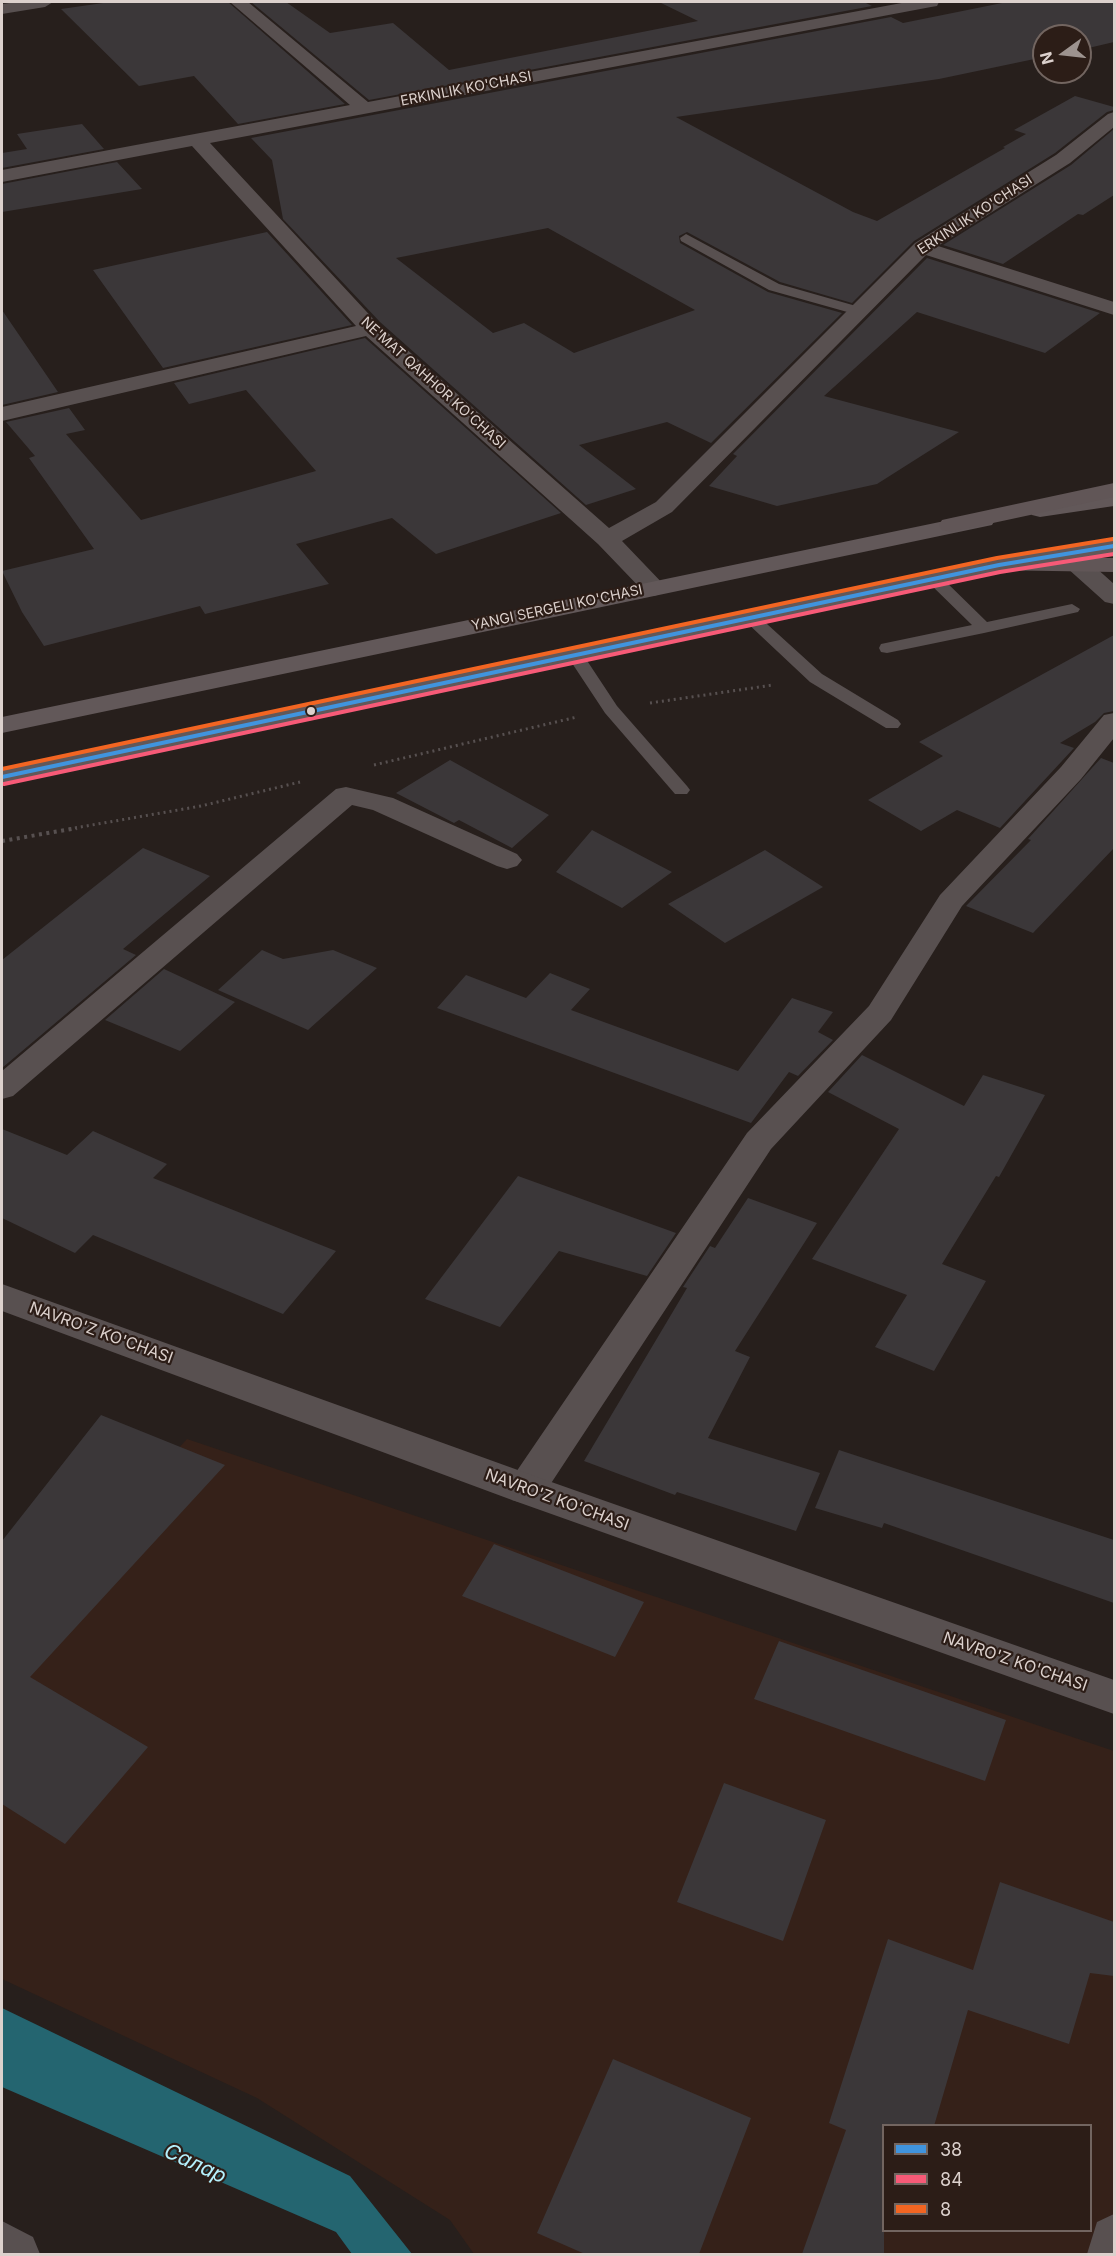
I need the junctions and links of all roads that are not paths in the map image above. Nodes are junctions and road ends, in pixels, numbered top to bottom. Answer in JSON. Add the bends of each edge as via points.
{"nodes":[{"id":1,"x":45,"y":2,"type":"edge"},
{"id":2,"x":238,"y":2,"type":"edge"},
{"id":3,"x":931,"y":2,"type":"edge"},
{"id":4,"x":2,"y":9,"type":"edge"},
{"id":5,"x":364,"y":108,"type":"junction"},
{"id":6,"x":1114,"y":118,"type":"edge"},
{"id":7,"x":198,"y":141,"type":"junction"},
{"id":8,"x":2,"y":176,"type":"edge"},
{"id":9,"x":686,"y":238,"type":"dead end"},
{"id":10,"x":922,"y":247,"type":"junction"},
{"id":11,"x":1114,"y":309,"type":"edge"},
{"id":12,"x":858,"y":311,"type":"junction"},
{"id":13,"x":370,"y":329,"type":"junction"},
{"id":14,"x":2,"y":414,"type":"edge"},
{"id":15,"x":1114,"y":490,"type":"edge"},
{"id":16,"x":1114,"y":499,"type":"edge"},
{"id":17,"x":951,"y":525,"type":"junction"},
{"id":18,"x":607,"y":538,"type":"junction"},
{"id":19,"x":1114,"y":546,"type":"edge"},
{"id":20,"x":1072,"y":559,"type":"junction"},
{"id":21,"x":999,"y":565,"type":"joint"},
{"id":22,"x":1114,"y":565,"type":"edge"},
{"id":23,"x":934,"y":579,"type":"junction"},
{"id":24,"x":654,"y":588,"type":"junction"},
{"id":25,"x":1114,"y":597,"type":"edge"},
{"id":26,"x":1072,"y":609,"type":"dead end"},
{"id":27,"x":750,"y":617,"type":"junction"},
{"id":28,"x":984,"y":628,"type":"junction"},
{"id":29,"x":887,"y":648,"type":"dead end"},
{"id":30,"x":574,"y":654,"type":"junction"},
{"id":31,"x":1114,"y":721,"type":"edge"},
{"id":32,"x":892,"y":724,"type":"dead end"},
{"id":33,"x":2,"y":725,"type":"edge"},
{"id":34,"x":2,"y":777,"type":"edge"},
{"id":35,"x":681,"y":790,"type":"dead end"},
{"id":36,"x":507,"y":860,"type":"dead end"},
{"id":37,"x":2,"y":1089,"type":"edge"},
{"id":38,"x":2,"y":1297,"type":"edge"},
{"id":39,"x":526,"y":1489,"type":"junction"},
{"id":40,"x":1114,"y":1697,"type":"edge"},
{"id":41,"x":1114,"y":2239,"type":"edge"},
{"id":42,"x":2,"y":2246,"type":"edge"},
{"id":43,"x":16,"y":2254,"type":"edge"},
{"id":44,"x":1111,"y":2254,"type":"edge"}],
"edges":[{"from":1,"to":4,"type":"street"},
{"from":2,"to":5,"type":"street"},
{"from":3,"to":5,"type":"street","name":"ERKINLIK KO'CHASI"},
{"from":5,"to":7,"type":"street","name":"ERKINLIK KO'CHASI"},
{"from":6,"to":10,"type":"street","name":"ERKINLIK KO'CHASI","via":[[1063,159]]},
{"from":7,"to":8,"type":"street","name":"ERKINLIK KO'CHASI"},
{"from":7,"to":13,"type":"street","name":"NE'MAT QAHHOR KO'CHASI"},
{"from":9,"to":12,"type":"lane","via":[[774,287]]},
{"from":10,"to":11,"type":"street"},
{"from":10,"to":12,"type":"street","name":"ERKINLIK KO'CHASI"},
{"from":12,"to":18,"type":"street","name":"ERKINLIK KO'CHASI","via":[[664,507]]},
{"from":13,"to":14,"type":"street"},
{"from":13,"to":18,"type":"street","name":"NE'MAT QAHHOR KO'CHASI"},
{"from":15,"to":17,"type":"highway"},
{"from":16,"to":17,"type":"main road","name":"YANGI SERGELI KO'CHASI"},
{"from":17,"to":24,"type":"main road","name":"YANGI SERGELI KO'CHASI"},
{"from":18,"to":24,"type":"street","name":"NE'MAT QAHHOR KO'CHASI"},
{"from":19,"to":20,"type":"main road"},
{"from":20,"to":21,"type":"highway"},
{"from":20,"to":22,"type":"highway"},
{"from":20,"to":25,"type":"street"},
{"from":21,"to":23,"type":"main road"},
{"from":23,"to":27,"type":"main road"},
{"from":23,"to":28,"type":"lane"},
{"from":24,"to":33,"type":"main road","name":"YANGI SERGELI KO'CHASI"},
{"from":26,"to":28,"type":"lane"},
{"from":27,"to":30,"type":"main road"},
{"from":27,"to":32,"type":"lane","via":[[816,678]]},
{"from":28,"to":29,"type":"lane"},
{"from":30,"to":34,"type":"main road"},
{"from":30,"to":35,"type":"lane","via":[[611,709]]},
{"from":31,"to":39,"type":"street","via":[[1071,773],[951,901],[880,1013],[759,1141]]},
{"from":36,"to":37,"type":"street","via":[[382,804],[346,795]]},
{"from":38,"to":39,"type":"street","name":"NAVRO'Z KO'CHASI"},
{"from":39,"to":40,"type":"street","name":"NAVRO'Z KO'CHASI"},
{"from":41,"to":44,"type":"street"},
{"from":42,"to":43,"type":"street"}]}
